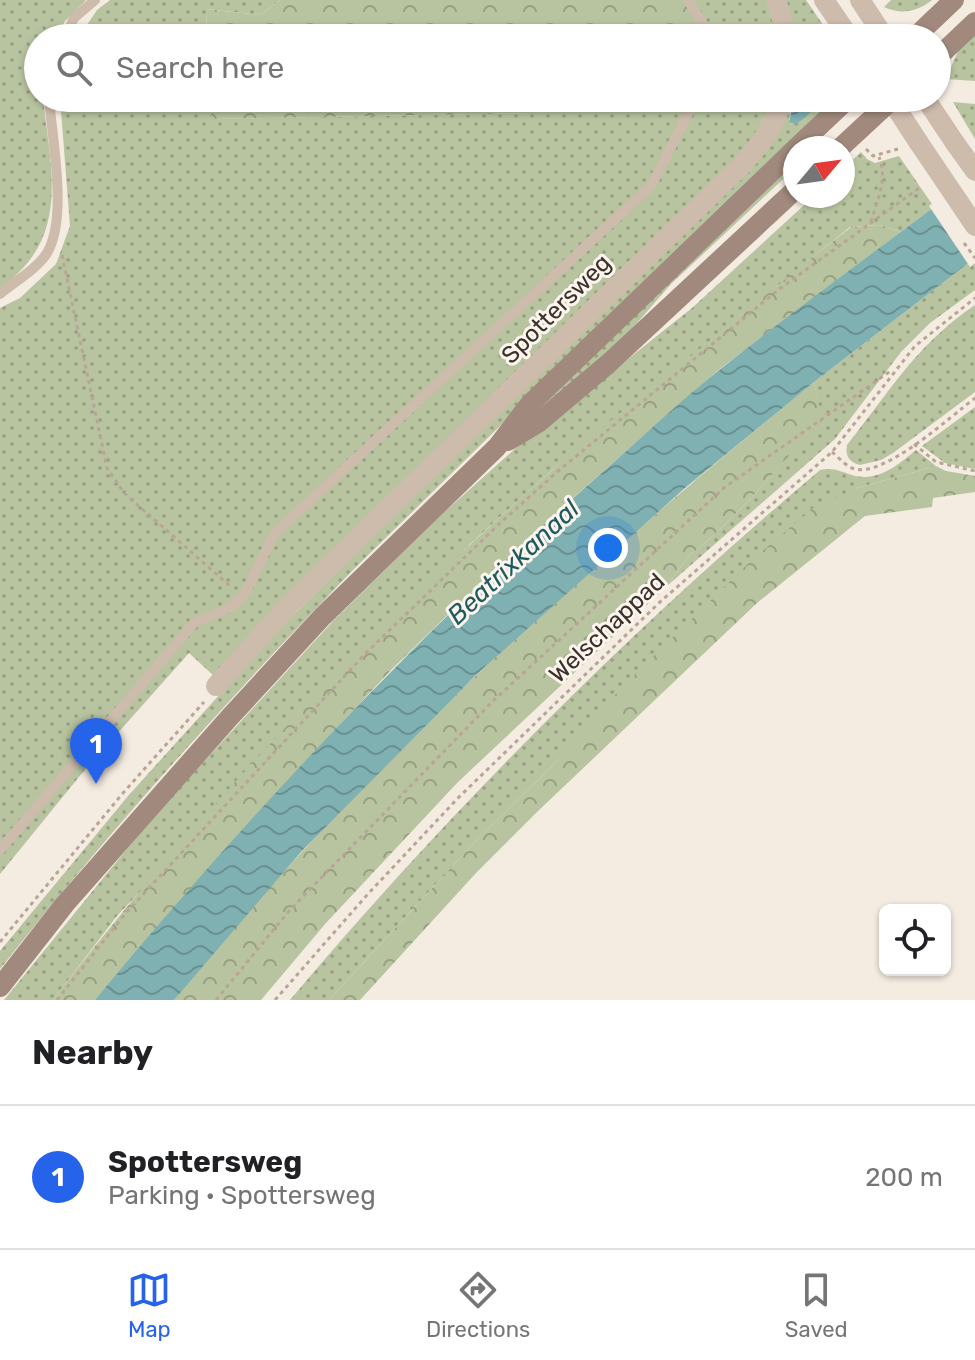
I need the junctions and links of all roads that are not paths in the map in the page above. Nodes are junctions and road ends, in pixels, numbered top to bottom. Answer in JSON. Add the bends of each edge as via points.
{"nodes":[{"id":1,"x":95,"y":0,"type":"edge"},
{"id":2,"x":688,"y":0,"type":"edge"},
{"id":3,"x":776,"y":0,"type":"edge"},
{"id":4,"x":824,"y":0,"type":"edge"},
{"id":5,"x":860,"y":0,"type":"edge"},
{"id":6,"x":954,"y":0,"type":"edge"},
{"id":7,"x":975,"y":22,"type":"edge"},
{"id":8,"x":71,"y":24,"type":"edge"},
{"id":9,"x":703,"y":24,"type":"edge"},
{"id":10,"x":784,"y":24,"type":"edge"},
{"id":11,"x":840,"y":24,"type":"edge"},
{"id":12,"x":876,"y":24,"type":"edge"},
{"id":13,"x":929,"y":24,"type":"edge"},
{"id":14,"x":951,"y":45,"type":"edge"},
{"id":15,"x":50,"y":112,"type":"edge"},
{"id":16,"x":689,"y":112,"type":"edge"},
{"id":17,"x":779,"y":112,"type":"edge"},
{"id":18,"x":834,"y":112,"type":"edge"},
{"id":19,"x":878,"y":112,"type":"edge"},
{"id":20,"x":900,"y":112,"type":"edge"},
{"id":21,"x":934,"y":112,"type":"edge"},
{"id":22,"x":808,"y":136,"type":"edge"},
{"id":23,"x":853,"y":136,"type":"edge"},
{"id":24,"x":783,"y":160,"type":"edge"},
{"id":25,"x":975,"y":171,"type":"edge"},
{"id":26,"x":783,"y":201,"type":"edge"},
{"id":27,"x":975,"y":226,"type":"edge"},
{"id":28,"x":0,"y":294,"type":"edge"},
{"id":29,"x":497,"y":447,"type":"junction"},
{"id":30,"x":216,"y":686,"type":"road end"},
{"id":31,"x":0,"y":850,"type":"edge"},
{"id":32,"x":0,"y":987,"type":"edge"}],
"edges":[{"from":1,"to":8,"type":"lane"},
{"from":2,"to":9,"type":"lane"},
{"from":3,"to":10,"type":"street"},
{"from":4,"to":11,"type":"street"},
{"from":5,"to":12,"type":"street"},
{"from":6,"to":13,"type":"main road"},
{"from":7,"to":14,"type":"main road"},
{"from":15,"to":28,"type":"lane","via":[[59,212],[54,239],[46,256]]},
{"from":16,"to":31,"type":"lane","via":[[651,186],[274,534],[233,606],[194,623]]},
{"from":17,"to":30,"type":"street","name":"Spottersweg","via":[[742,165],[290,604]]},
{"from":18,"to":22,"type":"main road","name":"Spottersweg"},
{"from":19,"to":23,"type":"main road"},
{"from":20,"to":27,"type":"street","bridge":true},
{"from":21,"to":25,"type":"street","bridge":true},
{"from":24,"to":29,"type":"main road","name":"Spottersweg","via":[[529,405]]},
{"from":26,"to":29,"type":"main road","name":"Spottersweg","via":[[609,363],[538,423]]},
{"from":29,"to":32,"type":"main road","name":"Spottersweg","via":[[322,617],[229,718],[65,904]]}]}
